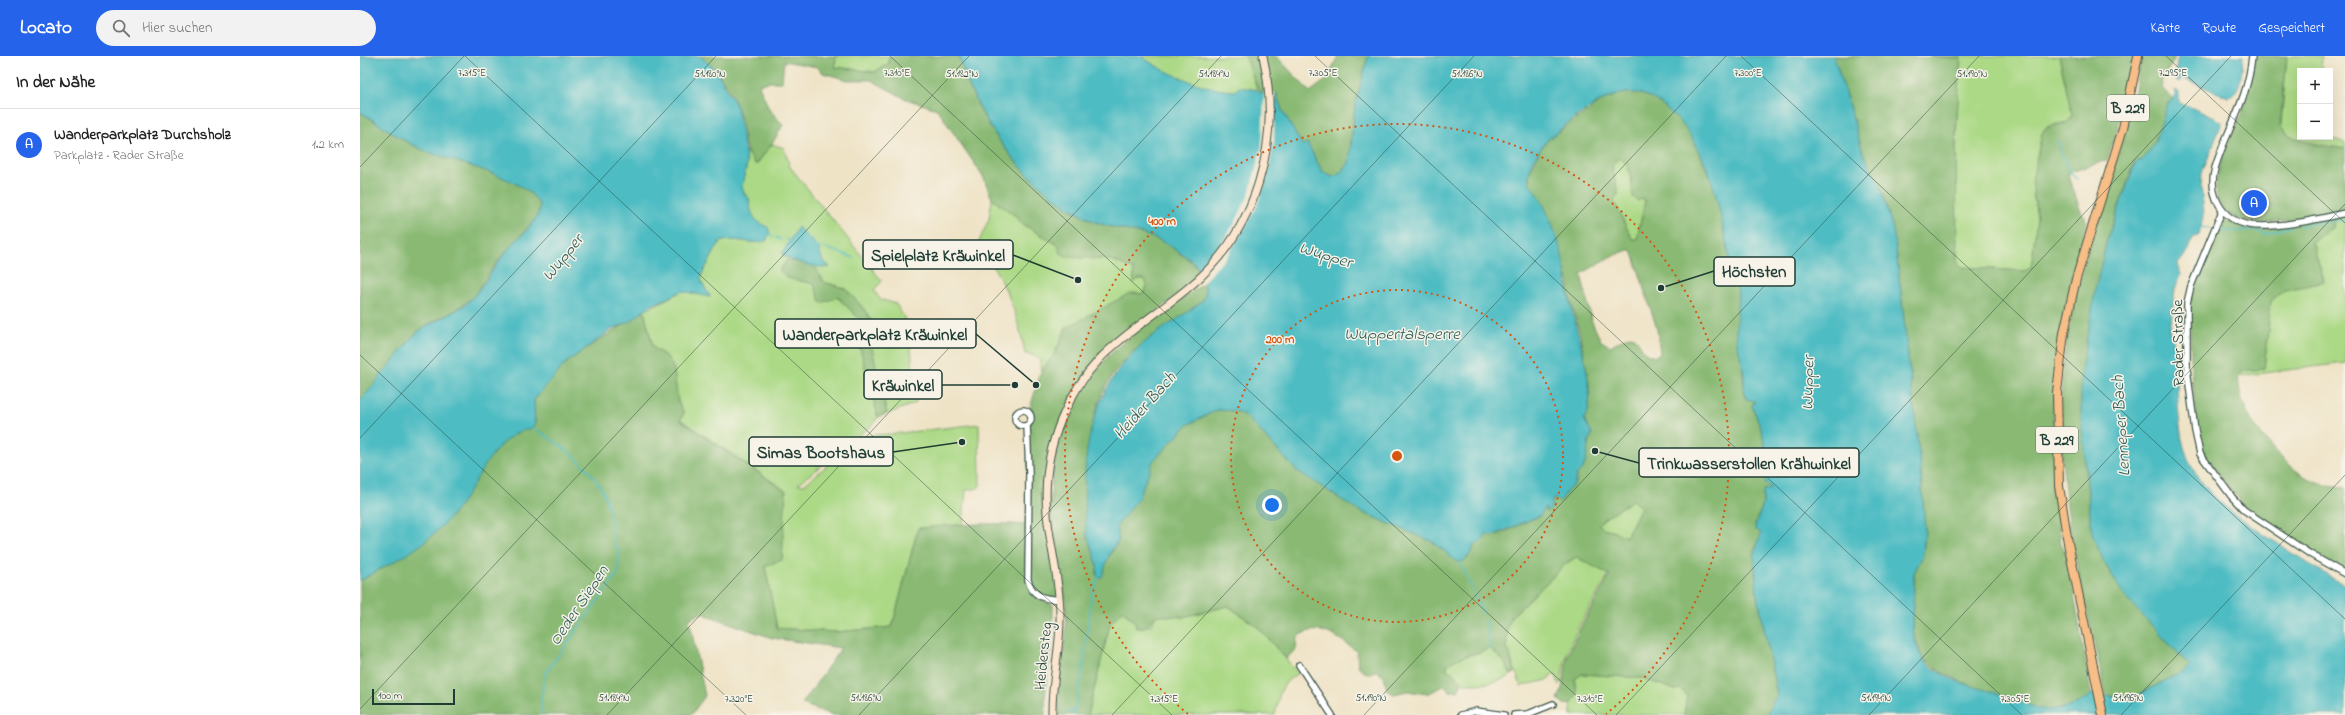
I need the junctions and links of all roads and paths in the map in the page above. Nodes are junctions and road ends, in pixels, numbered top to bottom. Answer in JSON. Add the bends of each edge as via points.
{"nodes":[{"id":1,"x":1264,"y":56,"type":"edge"},
{"id":2,"x":2138,"y":56,"type":"edge"},
{"id":3,"x":2252,"y":56,"type":"edge"},
{"id":4,"x":2222,"y":210,"type":"junction"},
{"id":5,"x":2345,"y":213,"type":"edge"},
{"id":6,"x":1027,"y":425,"type":"dead end"},
{"id":7,"x":2345,"y":574,"type":"edge"},
{"id":8,"x":1059,"y":599,"type":"junction"},
{"id":9,"x":1300,"y":665,"type":"dead end"},
{"id":10,"x":1552,"y":704,"type":"dead end"},
{"id":11,"x":1536,"y":713,"type":"edge"},
{"id":12,"x":1052,"y":715,"type":"edge"},
{"id":13,"x":1332,"y":715,"type":"edge"},
{"id":14,"x":1461,"y":715,"type":"edge"},
{"id":15,"x":1504,"y":715,"type":"edge"},
{"id":16,"x":1514,"y":715,"type":"edge"},
{"id":17,"x":2103,"y":715,"type":"edge"}],
"edges":[{"from":1,"to":8,"type":"main road","name":"Heidersteg","via":[[1269,92],[1270,128],[1267,153],[1253,199],[1242,223],[1201,277],[1132,328],[1107,350],[1084,378],[1061,420],[1050,457],[1046,497]]},
{"from":2,"to":17,"type":"main road","number":"B 229","via":[[2123,128],[2076,279],[2063,340],[2057,392],[2059,486]]},
{"from":3,"to":4,"type":"street","via":[[2242,102],[2213,178],[2216,199]]},
{"from":4,"to":5,"type":"street","via":[[2240,222],[2262,226]]},
{"from":4,"to":7,"type":"street","name":"Rader Straße","via":[[2191,286],[2187,303],[2187,369],[2200,454],[2244,510]]},
{"from":6,"to":8,"type":"street","via":[[1030,479],[1028,580],[1031,588],[1040,597],[1048,600]]},
{"from":8,"to":12,"type":"main road","name":"Heidersteg","via":[[1060,627]]},
{"from":9,"to":13,"type":"street"},
{"from":10,"to":11,"type":"street"},
{"from":11,"to":16,"type":"street"},
{"from":14,"to":15,"type":"street","via":[[1476,710]]}]}
